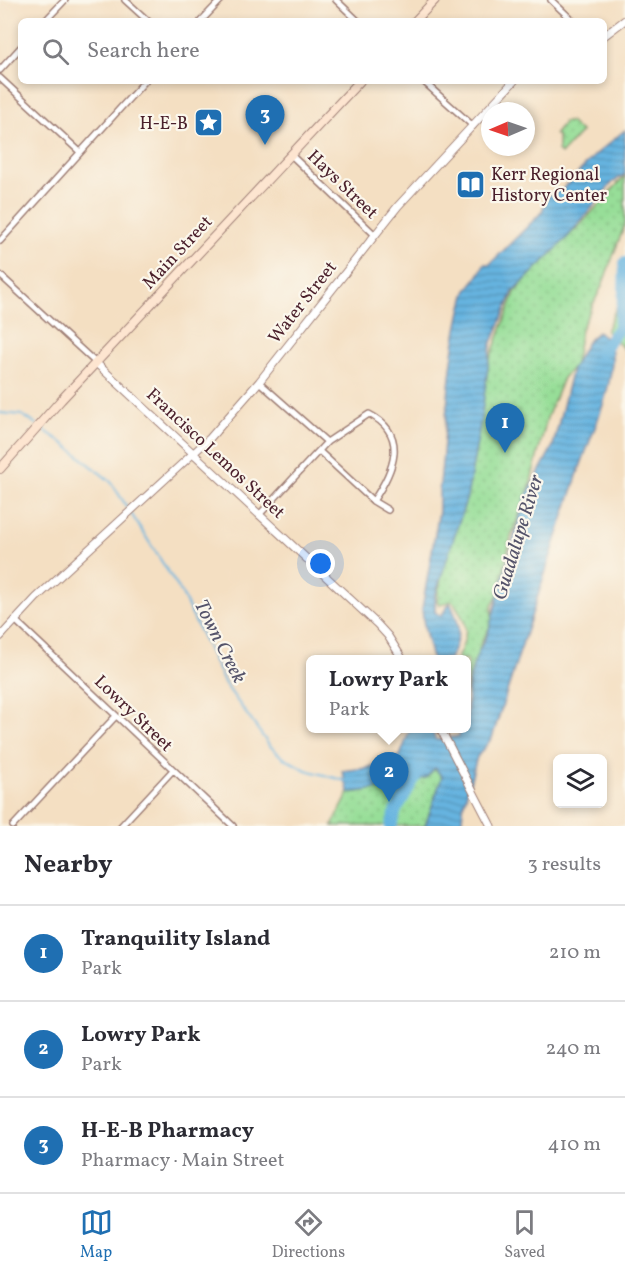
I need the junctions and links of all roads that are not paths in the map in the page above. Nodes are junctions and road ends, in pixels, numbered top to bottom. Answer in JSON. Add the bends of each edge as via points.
{"nodes":[{"id":1,"x":65,"y":0,"type":"edge"},
{"id":2,"x":125,"y":0,"type":"edge"},
{"id":3,"x":221,"y":0,"type":"edge"},
{"id":4,"x":336,"y":0,"type":"edge"},
{"id":5,"x":435,"y":0,"type":"edge"},
{"id":6,"x":550,"y":0,"type":"edge"},
{"id":7,"x":48,"y":18,"type":"edge"},
{"id":8,"x":145,"y":18,"type":"edge"},
{"id":9,"x":204,"y":18,"type":"edge"},
{"id":10,"x":355,"y":18,"type":"edge"},
{"id":11,"x":419,"y":18,"type":"edge"},
{"id":12,"x":570,"y":18,"type":"edge"},
{"id":13,"x":625,"y":20,"type":"edge"},
{"id":14,"x":607,"y":34,"type":"edge"},
{"id":15,"x":18,"y":50,"type":"edge"},
{"id":16,"x":0,"y":70,"type":"edge"},
{"id":17,"x":0,"y":78,"type":"edge"},
{"id":18,"x":143,"y":84,"type":"edge"},
{"id":19,"x":357,"y":84,"type":"edge"},
{"id":20,"x":426,"y":84,"type":"edge"},
{"id":21,"x":511,"y":84,"type":"edge"},
{"id":22,"x":473,"y":126,"type":"junction"},
{"id":23,"x":80,"y":152,"type":"junction"},
{"id":24,"x":291,"y":155,"type":"junction"},
{"id":25,"x":374,"y":234,"type":"junction"},
{"id":26,"x":0,"y":241,"type":"edge"},
{"id":27,"x":0,"y":275,"type":"edge"},
{"id":28,"x":96,"y":363,"type":"junction"},
{"id":29,"x":259,"y":382,"type":"junction"},
{"id":30,"x":327,"y":442,"type":"junction"},
{"id":31,"x":319,"y":451,"type":"junction"},
{"id":32,"x":194,"y":454,"type":"junction"},
{"id":33,"x":0,"y":469,"type":"edge"},
{"id":34,"x":373,"y":501,"type":"junction"},
{"id":35,"x":388,"y":510,"type":"dead end"},
{"id":36,"x":260,"y":515,"type":"junction"},
{"id":37,"x":15,"y":620,"type":"junction"},
{"id":38,"x":0,"y":637,"type":"edge"},
{"id":39,"x":399,"y":655,"type":"edge"},
{"id":40,"x":116,"y":716,"type":"junction"},
{"id":41,"x":442,"y":733,"type":"edge"},
{"id":42,"x":173,"y":770,"type":"junction"},
{"id":43,"x":230,"y":825,"type":"edge"},
{"id":44,"x":13,"y":826,"type":"edge"},
{"id":45,"x":121,"y":826,"type":"edge"},
{"id":46,"x":491,"y":826,"type":"edge"}],
"edges":[{"from":1,"to":7,"type":"street"},
{"from":2,"to":8,"type":"street"},
{"from":3,"to":9,"type":"street"},
{"from":4,"to":10,"type":"street"},
{"from":5,"to":11,"type":"main road"},
{"from":6,"to":12,"type":"street"},
{"from":13,"to":14,"type":"street"},
{"from":15,"to":16,"type":"street"},
{"from":17,"to":23,"type":"street"},
{"from":18,"to":23,"type":"street"},
{"from":19,"to":24,"type":"main road","name":"Main Street"},
{"from":20,"to":22,"type":"street"},
{"from":21,"to":22,"type":"street","name":"Water Street"},
{"from":22,"to":25,"type":"street","name":"Water Street"},
{"from":23,"to":26,"type":"street"},
{"from":24,"to":25,"type":"street","name":"Hays Street"},
{"from":24,"to":28,"type":"main road","name":"Main Street"},
{"from":25,"to":29,"type":"street","name":"Water Street"},
{"from":27,"to":28,"type":"street","name":"Francisco Lemos Street"},
{"from":28,"to":32,"type":"street","name":"Francisco Lemos Street"},
{"from":28,"to":33,"type":"main road","name":"Main Street"},
{"from":29,"to":30,"type":"street"},
{"from":29,"to":32,"type":"street","name":"Water Street"},
{"from":30,"to":31,"type":"street"},
{"from":30,"to":34,"type":"street","via":[[369,414],[387,428],[393,440],[394,461]]},
{"from":31,"to":34,"type":"street"},
{"from":31,"to":36,"type":"street"},
{"from":32,"to":36,"type":"street","name":"Francisco Lemos Street"},
{"from":32,"to":37,"type":"street","name":"Water Street"},
{"from":34,"to":35,"type":"street"},
{"from":36,"to":39,"type":"street","name":"Francisco Lemos Street","via":[[388,636]]},
{"from":37,"to":38,"type":"street","name":"Water Street"},
{"from":37,"to":40,"type":"street","name":"Lowry Street"},
{"from":40,"to":42,"type":"street","name":"Lowry Street"},
{"from":40,"to":44,"type":"street"},
{"from":41,"to":46,"type":"street"},
{"from":42,"to":43,"type":"street","name":"Lowry Street"},
{"from":42,"to":45,"type":"street"}]}
